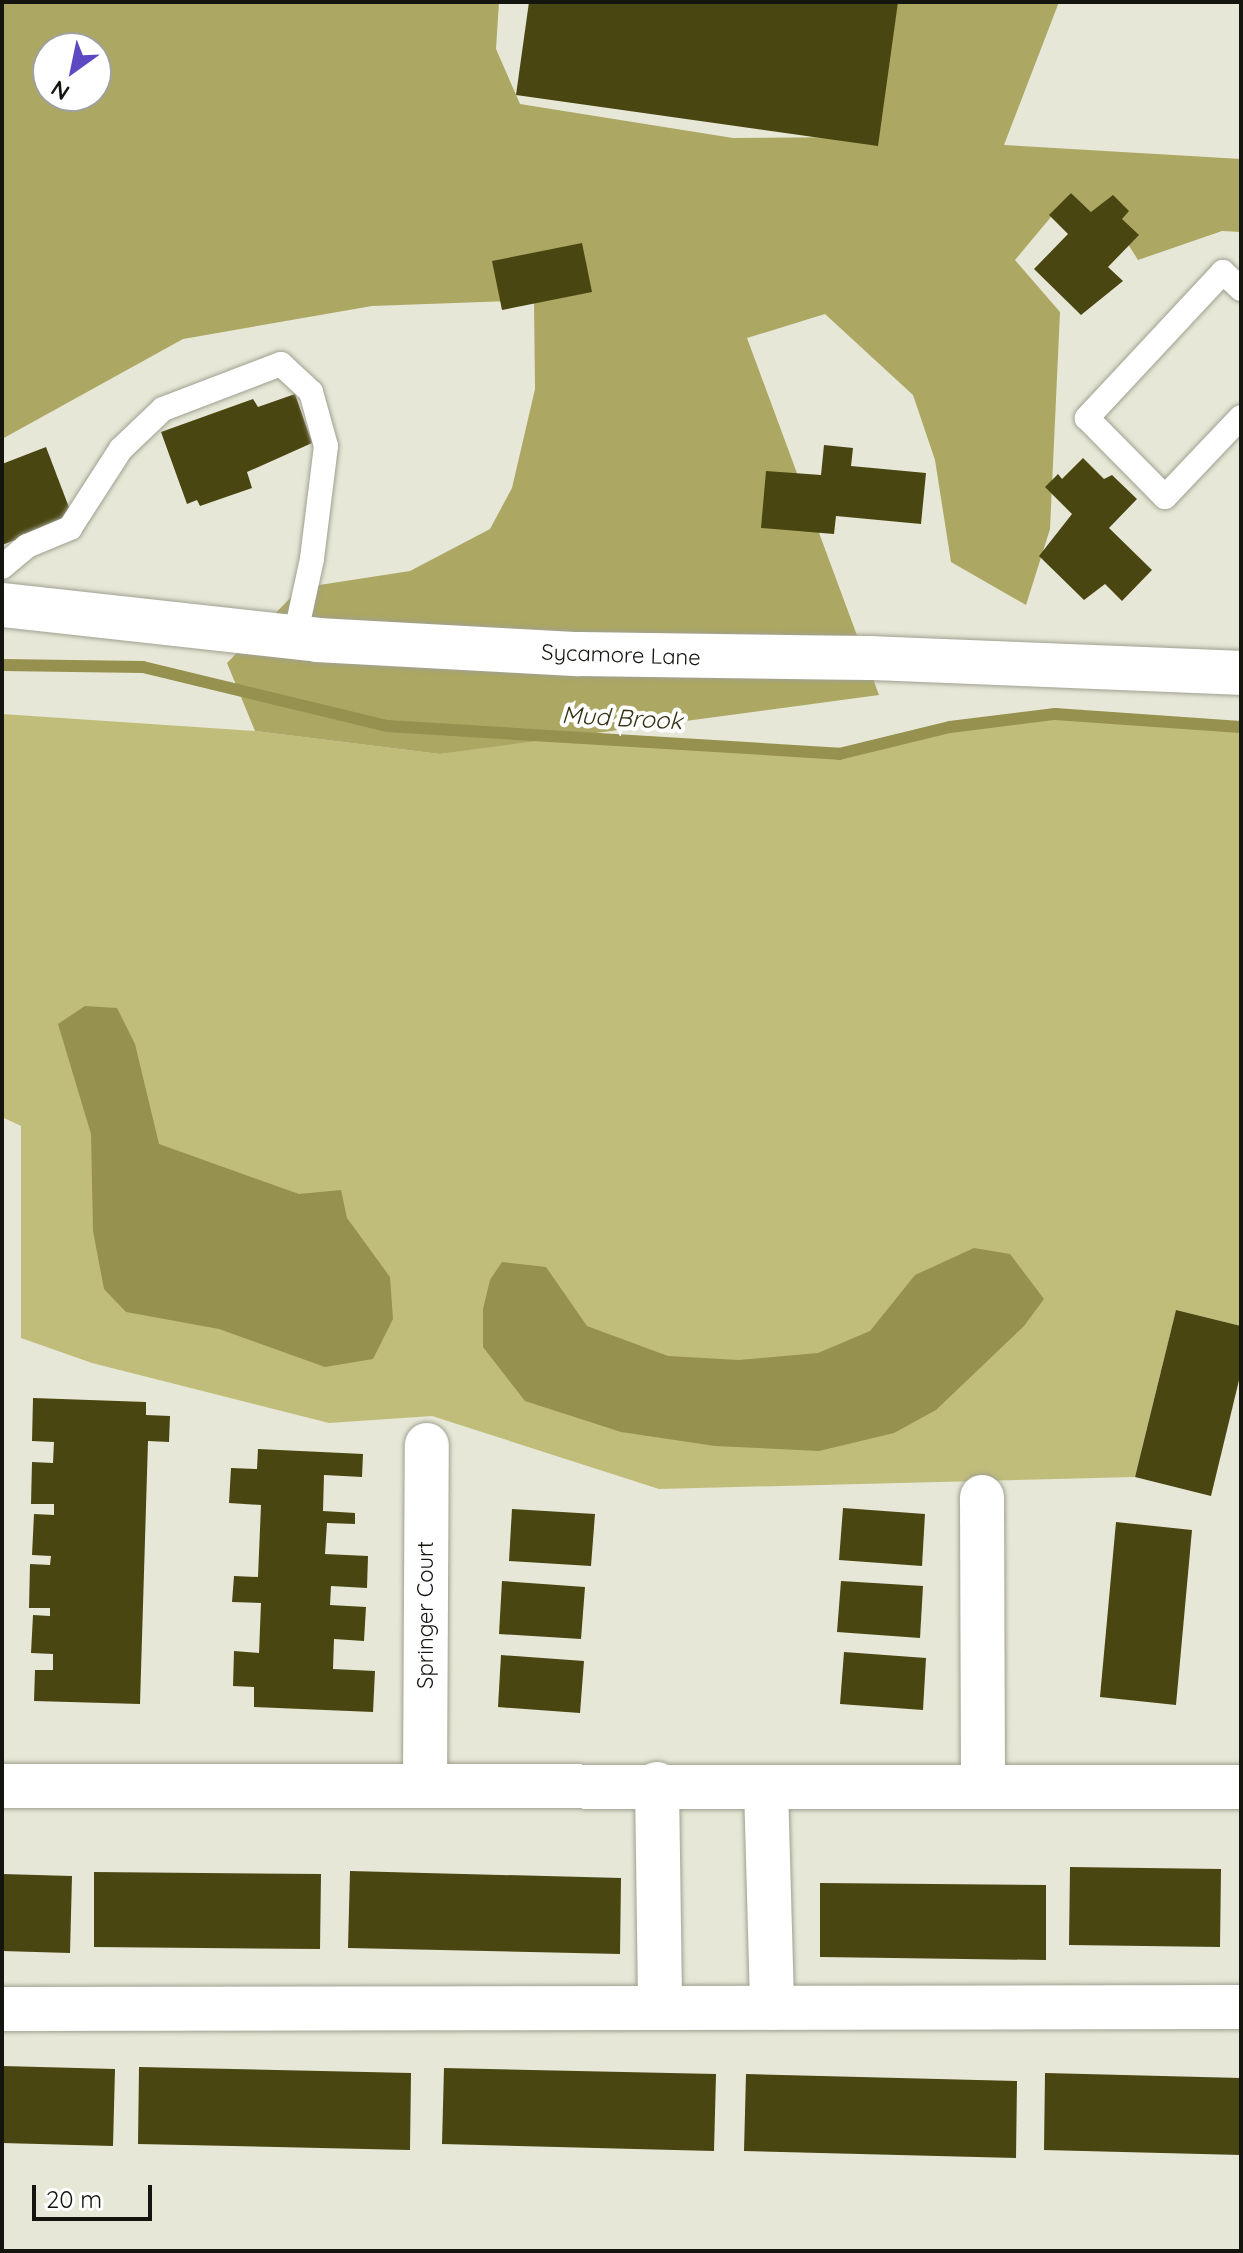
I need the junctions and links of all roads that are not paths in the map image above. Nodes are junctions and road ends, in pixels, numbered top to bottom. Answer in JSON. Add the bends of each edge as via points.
{"nodes":[{"id":1,"x":1241,"y":289,"type":"edge"},
{"id":2,"x":1241,"y":417,"type":"edge"},
{"id":3,"x":2,"y":567,"type":"edge"},
{"id":4,"x":2,"y":605,"type":"edge"},
{"id":5,"x":295,"y":637,"type":"junction"},
{"id":6,"x":1241,"y":673,"type":"edge"},
{"id":7,"x":427,"y":1445,"type":"dead end"},
{"id":8,"x":982,"y":1497,"type":"dead end"},
{"id":9,"x":657,"y":1784,"type":"junction"},
{"id":10,"x":425,"y":1785,"type":"junction"},
{"id":11,"x":2,"y":1786,"type":"edge"},
{"id":12,"x":766,"y":1787,"type":"junction"},
{"id":13,"x":983,"y":1787,"type":"junction"},
{"id":14,"x":1241,"y":1787,"type":"edge"},
{"id":15,"x":1241,"y":2007,"type":"edge"},
{"id":16,"x":660,"y":2008,"type":"junction"},
{"id":17,"x":772,"y":2008,"type":"junction"},
{"id":18,"x":2,"y":2009,"type":"edge"}],
"edges":[{"from":1,"to":2,"type":"lane","via":[[1223,272],[1087,418],[1165,497]]},
{"from":3,"to":5,"type":"lane","via":[[27,546],[70,528],[121,449],[163,409],[281,364],[311,392],[326,446],[312,559]]},
{"from":4,"to":5,"type":"street","name":"Sycamore Lane"},
{"from":5,"to":6,"type":"street","name":"Sycamore Lane","via":[[579,654],[871,658]]},
{"from":7,"to":10,"type":"street","name":"Springer Court"},
{"from":8,"to":13,"type":"street"},
{"from":9,"to":10,"type":"street"},
{"from":9,"to":12,"type":"street"},
{"from":9,"to":16,"type":"street"},
{"from":10,"to":11,"type":"street"},
{"from":12,"to":13,"type":"street"},
{"from":12,"to":17,"type":"street"},
{"from":13,"to":14,"type":"street"},
{"from":15,"to":17,"type":"street"},
{"from":16,"to":17,"type":"street"},
{"from":16,"to":18,"type":"street"}]}
